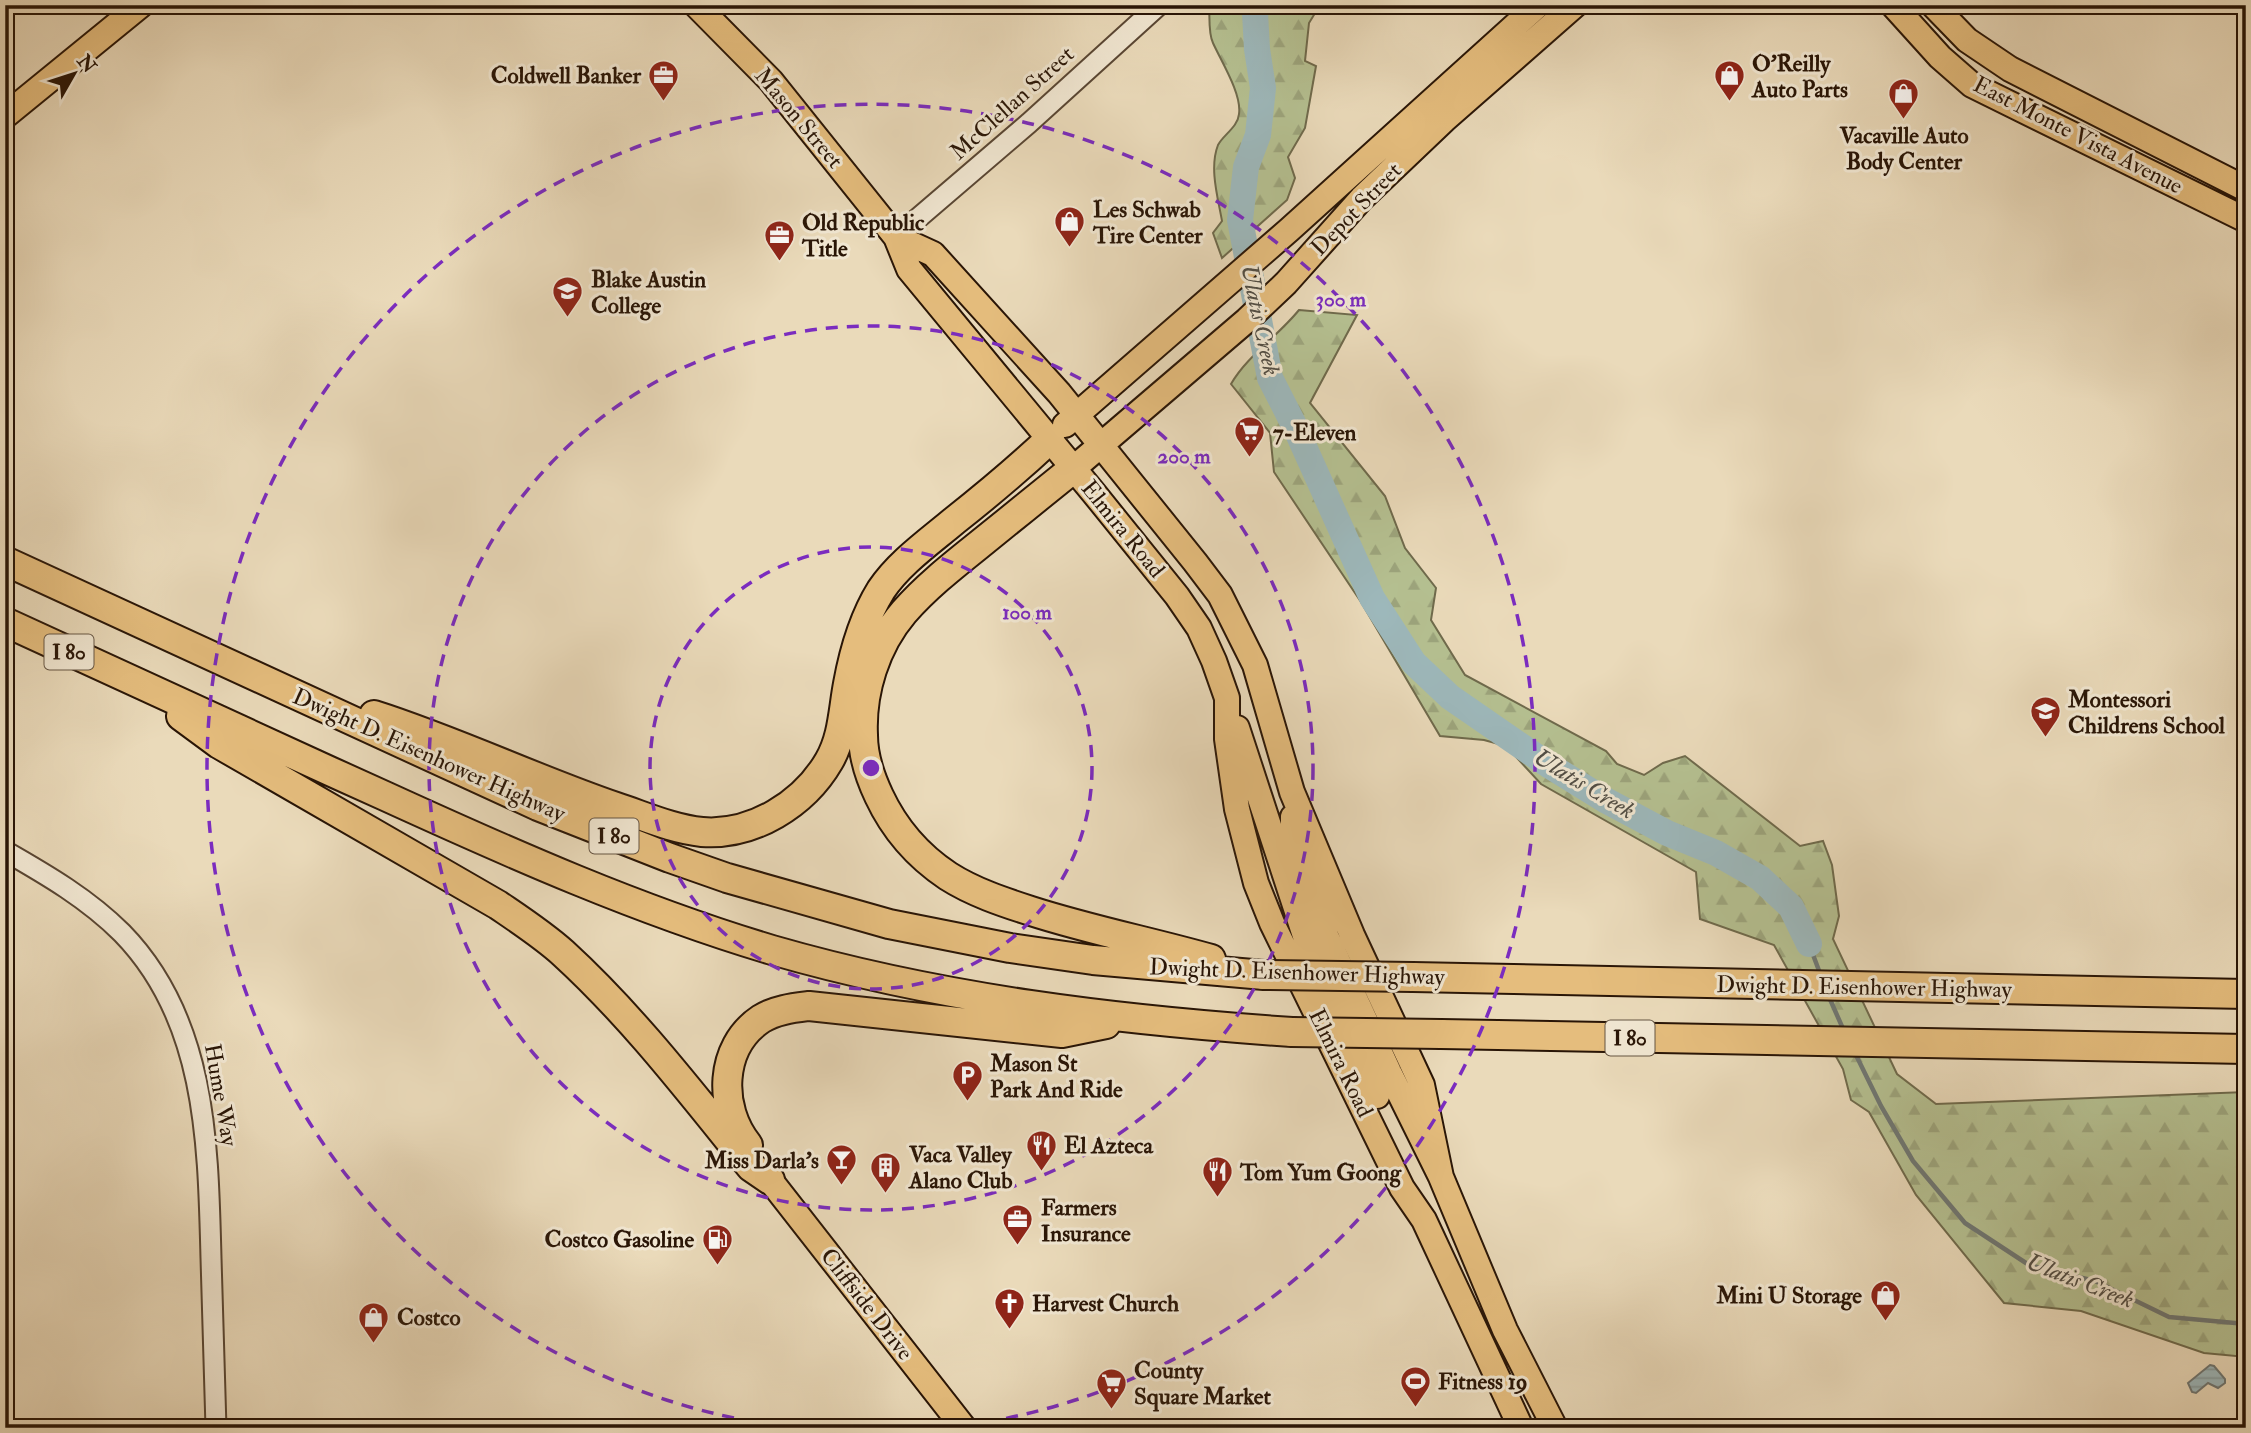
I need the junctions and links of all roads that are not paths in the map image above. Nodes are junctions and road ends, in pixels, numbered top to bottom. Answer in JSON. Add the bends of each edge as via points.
{"nodes":[{"id":1,"x":141,"y":5,"type":"edge"},
{"id":2,"x":696,"y":5,"type":"edge"},
{"id":3,"x":1159,"y":5,"type":"edge"},
{"id":4,"x":1538,"y":5,"type":"edge"},
{"id":5,"x":1575,"y":5,"type":"edge"},
{"id":6,"x":1893,"y":5,"type":"edge"},
{"id":7,"x":1933,"y":5,"type":"edge"},
{"id":8,"x":5,"y":116,"type":"edge"},
{"id":9,"x":2246,"y":189,"type":"edge"},
{"id":10,"x":2246,"y":220,"type":"edge"},
{"id":11,"x":896,"y":237,"type":"junction"},
{"id":12,"x":1076,"y":414,"type":"junction"},
{"id":13,"x":1050,"y":439,"type":"junction"},
{"id":14,"x":1101,"y":445,"type":"junction"},
{"id":15,"x":1074,"y":468,"type":"junction"},
{"id":16,"x":5,"y":561,"type":"edge"},
{"id":17,"x":5,"y":622,"type":"edge"},
{"id":18,"x":258,"y":677,"type":"junction"},
{"id":19,"x":133,"y":681,"type":"junction"},
{"id":20,"x":5,"y":851,"type":"edge"},
{"id":21,"x":1264,"y":975,"type":"junction"},
{"id":22,"x":2246,"y":994,"type":"edge"},
{"id":23,"x":1132,"y":1019,"type":"junction"},
{"id":24,"x":2246,"y":1049,"type":"edge"},
{"id":25,"x":770,"y":1180,"type":"junction"},
{"id":26,"x":1550,"y":1417,"type":"edge"},
{"id":27,"x":216,"y":1428,"type":"edge"},
{"id":28,"x":964,"y":1428,"type":"edge"},
{"id":29,"x":1521,"y":1428,"type":"edge"}],
"edges":[{"from":1,"to":8,"type":"main road"},
{"from":2,"to":11,"type":"main road","name":"Mason Street","via":[[771,80]]},
{"from":3,"to":11,"type":"street","name":"McClellan Street"},
{"from":4,"to":12,"type":"main road","name":"Depot Street","via":[[1227,286]]},
{"from":5,"to":14,"type":"main road","name":"Depot Street","via":[[1362,198],[1286,284]]},
{"from":6,"to":10,"type":"main road","name":"East Monte Vista Avenue","via":[[1972,85]]},
{"from":7,"to":9,"type":"main road","name":"East Monte Vista Avenue","via":[[1967,40],[2010,69]]},
{"from":11,"to":12,"type":"main road","name":"Mason Street","via":[[933,254]]},
{"from":11,"to":13,"type":"main road","name":"Mason Street","via":[[909,269]]},
{"from":12,"to":13,"type":"main road","name":"Depot Street"},
{"from":12,"to":14,"type":"main road","name":"Elmira Road"},
{"from":13,"to":15,"type":"main road","name":"Elmira Road"},
{"from":13,"to":18,"type":"highway","via":[[925,545],[882,588],[853,657],[839,738],[830,760],[803,794],[784,809],[735,830],[703,832],[671,825],[581,795],[419,729]]},
{"from":14,"to":15,"type":"main road","name":"Depot Street"},
{"from":14,"to":26,"type":"main road","name":"Elmira Road","via":[[1220,595],[1255,664],[1292,792],[1296,842],[1305,877],[1327,939]]},
{"from":15,"to":21,"type":"highway","via":[[930,586],[903,613],[883,643],[862,720],[870,776],[900,831],[923,856],[975,890],[1052,917]]},
{"from":15,"to":29,"type":"main road","name":"Elmira Road","via":[[1199,628],[1227,698],[1307,942],[1409,1167],[1424,1220]]},
{"from":16,"to":18,"type":"highway","name":"Dwight D. Eisenhower Highway","number":"I 80"},
{"from":17,"to":19,"type":"highway","number":"I 80"},
{"from":18,"to":21,"type":"highway","name":"Dwight D. Eisenhower Highway","number":"I 80","via":[[538,806],[670,858],[787,896],[889,924],[1010,948]]},
{"from":19,"to":23,"type":"highway","number":"I 80","via":[[503,850],[688,923],[878,977],[976,997]]},
{"from":19,"to":25,"type":"highway","via":[[219,744],[498,905],[540,935],[637,1027],[751,1167]]},
{"from":20,"to":27,"type":"street","name":"Hume Way","via":[[83,899],[124,934],[155,974],[186,1037],[196,1070],[207,1152]]},
{"from":21,"to":22,"type":"highway","name":"Dwight D. Eisenhower Highway","number":"I 80","bridge":true},
{"from":23,"to":24,"type":"highway","number":"I 80","bridge":true,"via":[[1292,1032]]},
{"from":23,"to":25,"type":"highway","via":[[1062,1033],[808,1006],[783,1009],[761,1019],[741,1040],[730,1061],[726,1084],[739,1134]]},
{"from":25,"to":28,"type":"main road","name":"Cliffside Drive"},
{"from":26,"to":29,"type":"main road"}]}
